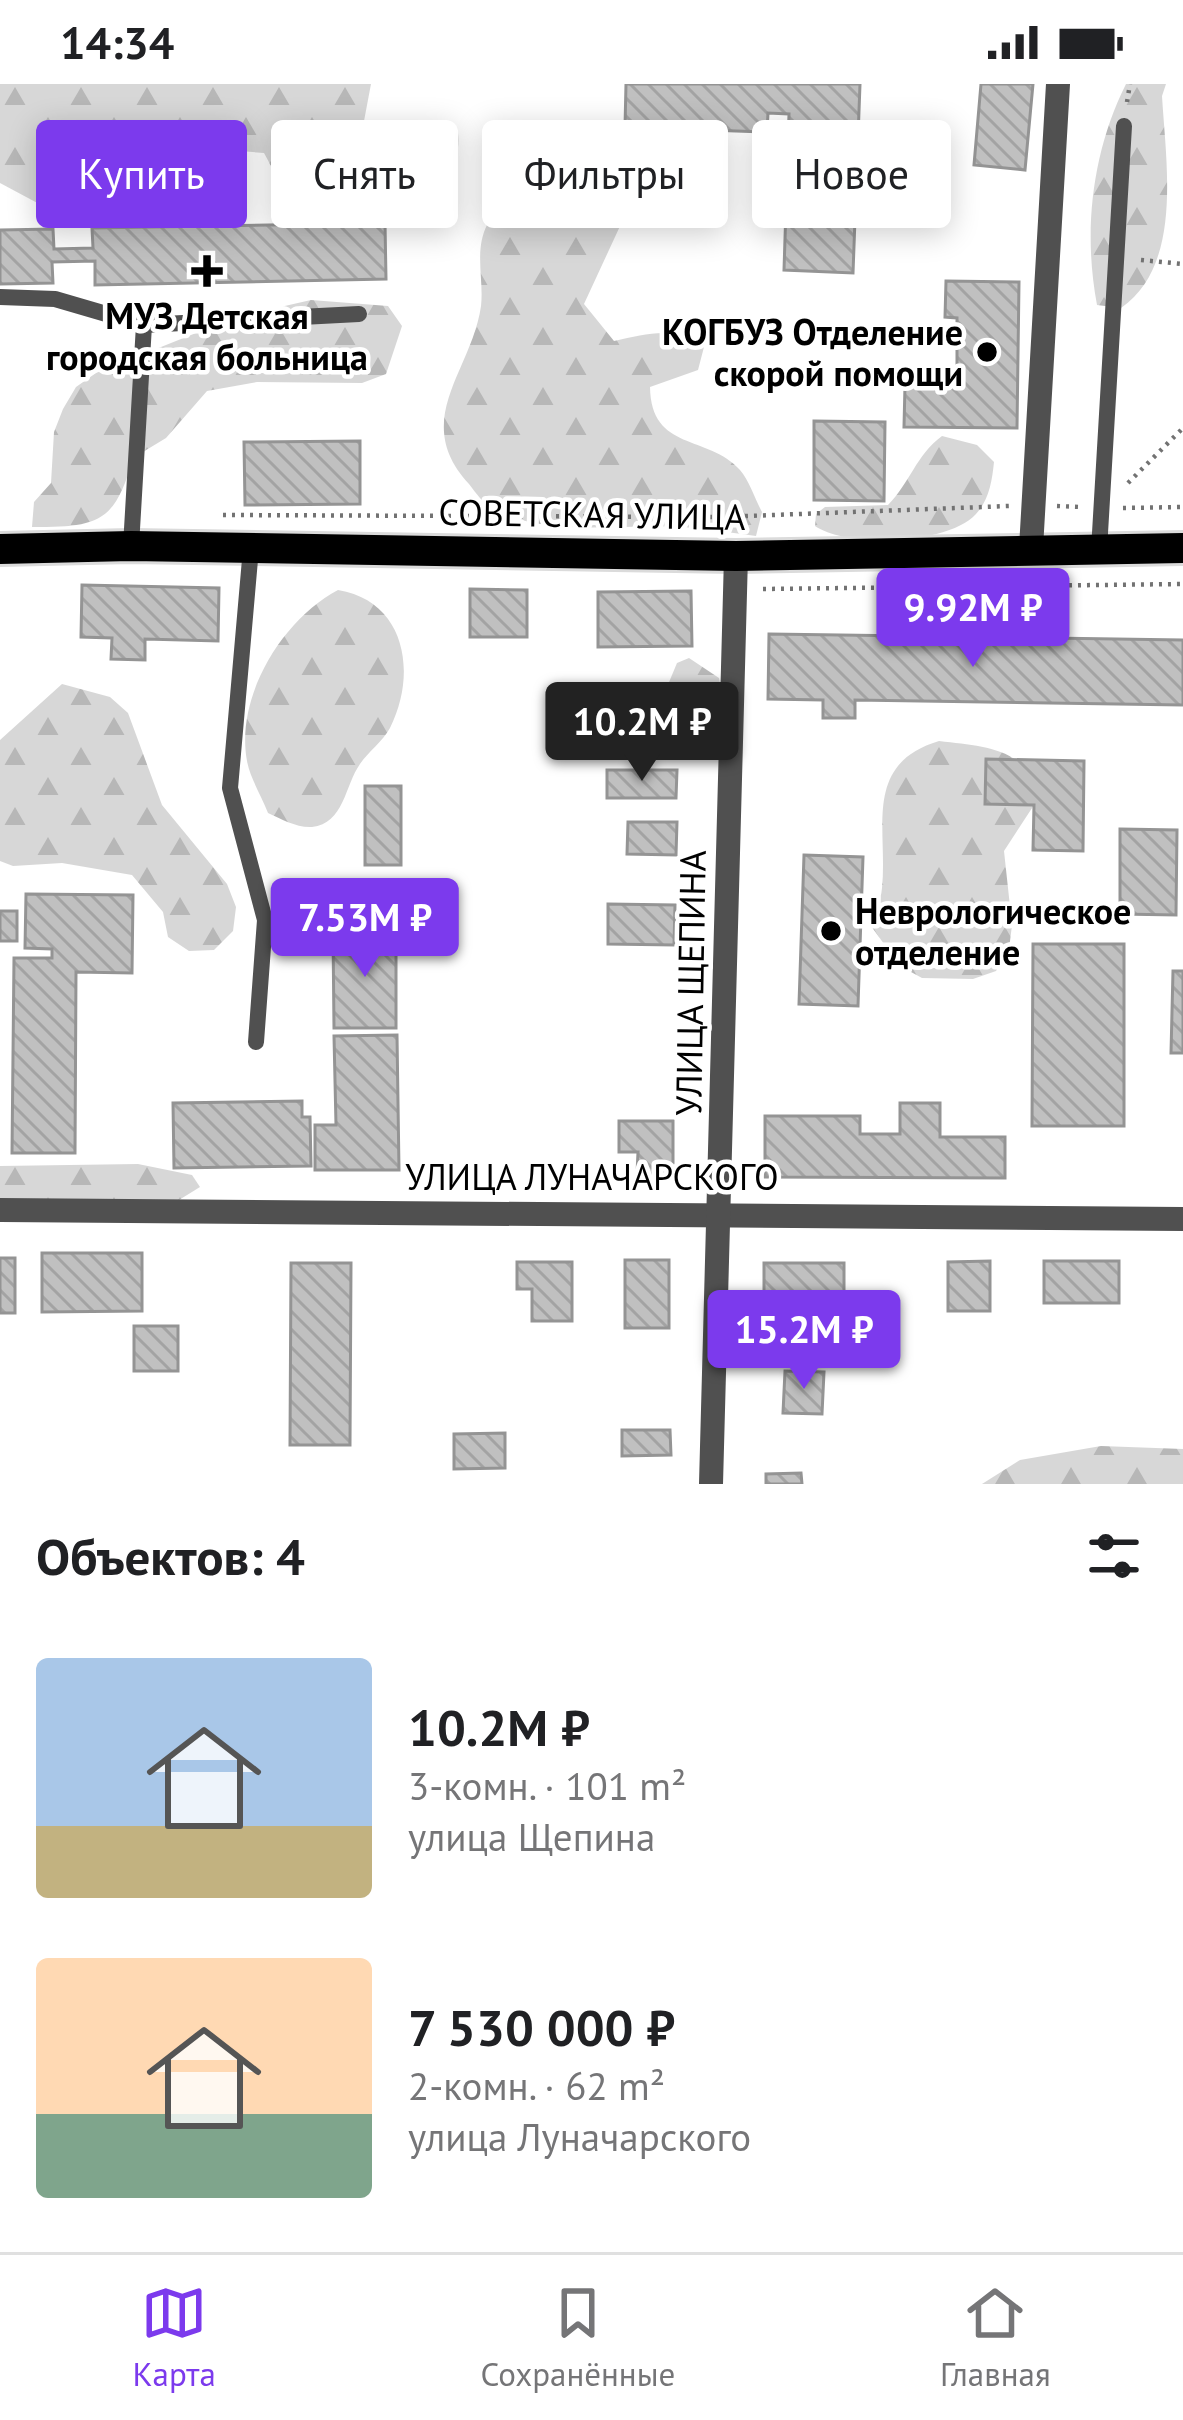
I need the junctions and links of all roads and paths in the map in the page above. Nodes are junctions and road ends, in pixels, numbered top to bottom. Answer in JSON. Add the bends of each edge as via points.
{"nodes":[{"id":1,"x":1058,"y":84,"type":"edge"},
{"id":2,"x":1124,"y":126,"type":"dead end"},
{"id":3,"x":1119,"y":259,"type":"junction"},
{"id":4,"x":1183,"y":264,"type":"edge"},
{"id":5,"x":0,"y":297,"type":"edge"},
{"id":6,"x":359,"y":314,"type":"dead end"},
{"id":7,"x":144,"y":325,"type":"junction"},
{"id":8,"x":1183,"y":428,"type":"edge"},
{"id":9,"x":1033,"y":506,"type":"junction"},
{"id":10,"x":1183,"y":507,"type":"edge"},
{"id":11,"x":1103,"y":508,"type":"junction"},
{"id":12,"x":202,"y":515,"type":"dead end"},
{"id":13,"x":130,"y":546,"type":"junction"},
{"id":14,"x":251,"y":548,"type":"junction"},
{"id":15,"x":1031,"y":548,"type":"junction"},
{"id":16,"x":1183,"y":548,"type":"edge"},
{"id":17,"x":0,"y":550,"type":"edge"},
{"id":18,"x":1100,"y":550,"type":"junction"},
{"id":19,"x":736,"y":556,"type":"junction"},
{"id":20,"x":1183,"y":584,"type":"edge"},
{"id":21,"x":736,"y":589,"type":"junction"},
{"id":22,"x":256,"y":1042,"type":"dead end"},
{"id":23,"x":0,"y":1210,"type":"edge"},
{"id":24,"x":721,"y":1212,"type":"junction"},
{"id":25,"x":1183,"y":1219,"type":"edge"},
{"id":26,"x":711,"y":1484,"type":"edge"}],
"edges":[{"from":1,"to":9,"type":"street"},
{"from":2,"to":3,"type":"lane"},
{"from":3,"to":4,"type":"path"},
{"from":3,"to":11,"type":"lane"},
{"from":5,"to":7,"type":"lane","via":[[56,299]]},
{"from":6,"to":7,"type":"lane"},
{"from":7,"to":13,"type":"lane"},
{"from":8,"to":11,"type":"path"},
{"from":9,"to":11,"type":"path"},
{"from":9,"to":12,"type":"path","via":[[721,517]]},
{"from":9,"to":15,"type":"street"},
{"from":10,"to":11,"type":"path"},
{"from":11,"to":18,"type":"lane"},
{"from":13,"to":14,"type":"main road","name":"СОВЕТСКАЯ УЛИЦА"},
{"from":13,"to":17,"type":"main road","name":"СОВЕТСКАЯ УЛИЦА"},
{"from":14,"to":19,"type":"main road","name":"СОВЕТСКАЯ УЛИЦА"},
{"from":14,"to":22,"type":"lane","via":[[230,788],[265,920]]},
{"from":15,"to":18,"type":"main road","name":"СОВЕТСКАЯ УЛИЦА"},
{"from":15,"to":19,"type":"main road","name":"СОВЕТСКАЯ УЛИЦА"},
{"from":16,"to":18,"type":"main road","name":"СОВЕТСКАЯ УЛИЦА"},
{"from":19,"to":21,"type":"street","name":"УЛИЦА ЩЕПИНА"},
{"from":20,"to":21,"type":"path"},
{"from":21,"to":24,"type":"street","name":"УЛИЦА ЩЕПИНА"},
{"from":23,"to":24,"type":"street","name":"УЛИЦА ЛУНАЧАРСКОГО"},
{"from":24,"to":25,"type":"street","name":"УЛИЦА ЛУНАЧАРСКОГО"},
{"from":24,"to":26,"type":"street","name":"УЛИЦА ЩЕПИНА"}]}
